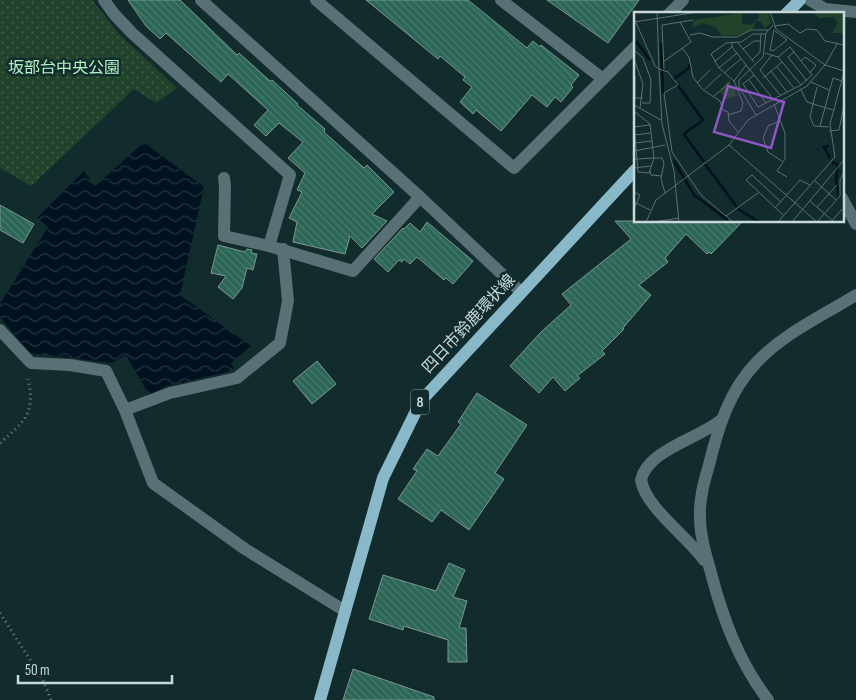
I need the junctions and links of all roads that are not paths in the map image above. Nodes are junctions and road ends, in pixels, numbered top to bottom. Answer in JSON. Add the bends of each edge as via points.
{"nodes":[{"id":1,"x":104,"y":0,"type":"edge"},
{"id":2,"x":201,"y":0,"type":"edge"},
{"id":3,"x":316,"y":0,"type":"edge"},
{"id":4,"x":500,"y":0,"type":"edge"},
{"id":5,"x":683,"y":0,"type":"edge"},
{"id":6,"x":800,"y":0,"type":"edge"},
{"id":7,"x":810,"y":0,"type":"edge"},
{"id":8,"x":671,"y":12,"type":"edge"},
{"id":9,"x":788,"y":12,"type":"edge"},
{"id":10,"x":856,"y":12,"type":"edge"},
{"id":11,"x":634,"y":48,"type":"edge"},
{"id":12,"x":603,"y":79,"type":"junction"},
{"id":13,"x":634,"y":171,"type":"edge"},
{"id":14,"x":224,"y":178,"type":"dead end"},
{"id":15,"x":420,"y":197,"type":"junction"},
{"id":16,"x":844,"y":202,"type":"edge"},
{"id":17,"x":856,"y":224,"type":"edge"},
{"id":18,"x":269,"y":246,"type":"junction"},
{"id":19,"x":283,"y":249,"type":"junction"},
{"id":20,"x":521,"y":292,"type":"junction"},
{"id":21,"x":856,"y":295,"type":"edge"},
{"id":22,"x":0,"y":330,"type":"edge"},
{"id":23,"x":125,"y":410,"type":"junction"},
{"id":24,"x":721,"y":420,"type":"junction"},
{"id":25,"x":709,"y":568,"type":"junction"},
{"id":26,"x":345,"y":611,"type":"junction"},
{"id":27,"x":320,"y":700,"type":"edge"},
{"id":28,"x":768,"y":700,"type":"edge"}],
"edges":[{"from":1,"to":18,"type":"street","via":[[132,33],[290,175]]},
{"from":2,"to":15,"type":"street"},
{"from":3,"to":12,"type":"street","via":[[514,168]]},
{"from":4,"to":12,"type":"street"},
{"from":5,"to":8,"type":"street"},
{"from":6,"to":9,"type":"main road"},
{"from":7,"to":10,"type":"street","via":[[825,9]]},
{"from":11,"to":12,"type":"street"},
{"from":13,"to":20,"type":"main road","name":"四日市鈴鹿環状線","number":"8"},
{"from":14,"to":18,"type":"street","via":[[224,236]]},
{"from":15,"to":19,"type":"street","via":[[353,271]]},
{"from":15,"to":20,"type":"street"},
{"from":16,"to":17,"type":"street"},
{"from":18,"to":19,"type":"street"},
{"from":19,"to":23,"type":"street","via":[[288,301],[280,343],[237,378],[170,393]]},
{"from":20,"to":26,"type":"main road","name":"四日市鈴鹿環状線","number":"8","via":[[421,401],[383,478]]},
{"from":21,"to":24,"type":"street","via":[[784,338],[767,352],[743,379]]},
{"from":22,"to":23,"type":"street","via":[[31,363],[106,371]]},
{"from":23,"to":26,"type":"street","via":[[154,483],[245,549]]},
{"from":24,"to":25,"type":"street","via":[[700,508]]},
{"from":24,"to":25,"type":"street","via":[[655,459],[641,480],[653,503],[696,549]]},
{"from":25,"to":28,"type":"street","via":[[735,647]]},
{"from":26,"to":27,"type":"main road","name":"四日市鈴鹿環状線","number":"8"}]}
